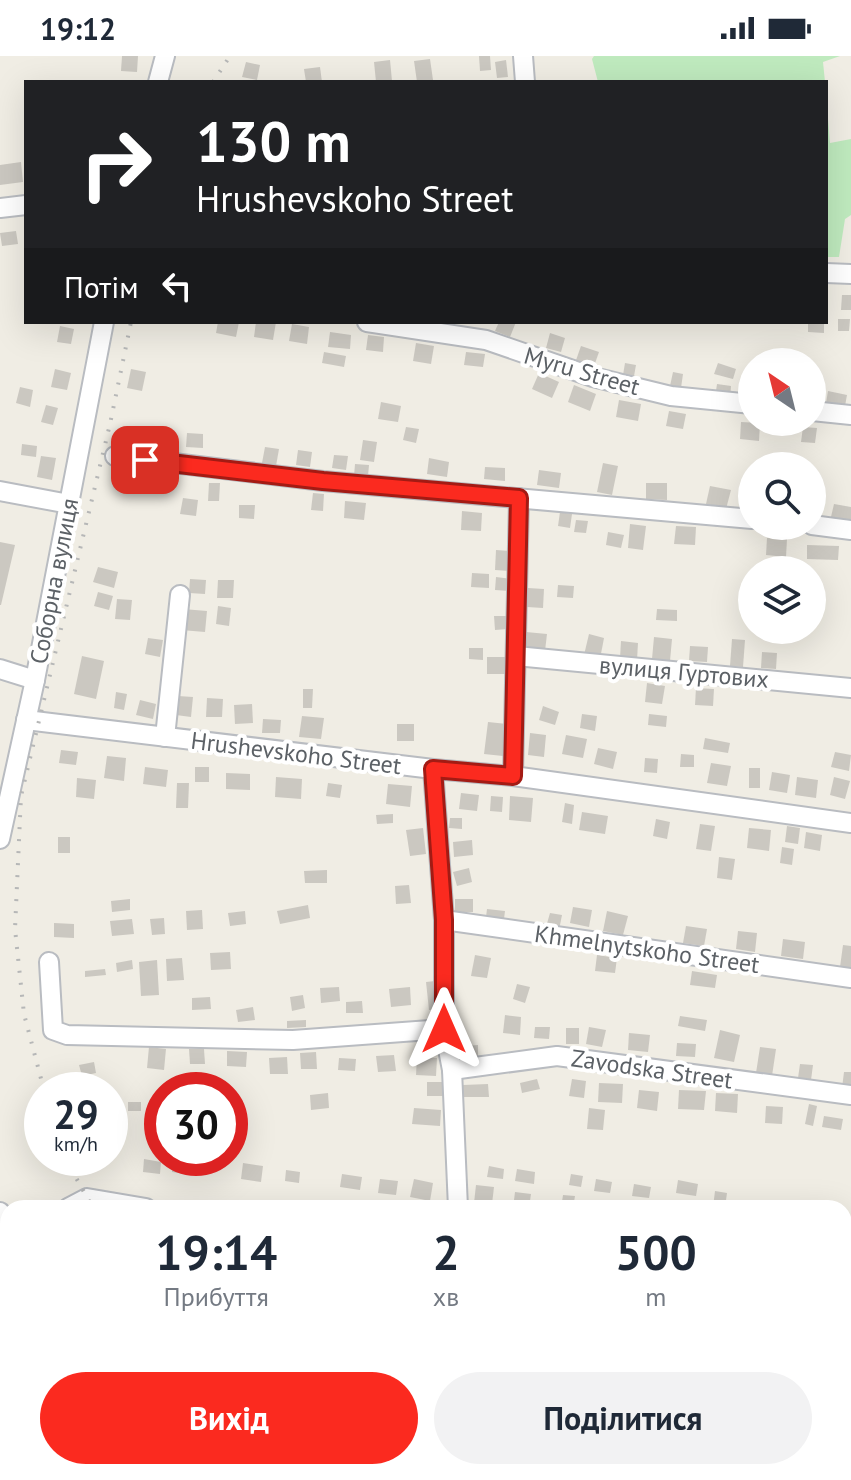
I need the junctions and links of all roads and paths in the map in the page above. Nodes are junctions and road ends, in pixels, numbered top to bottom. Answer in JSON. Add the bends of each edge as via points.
{"nodes":[{"id":1,"x":165,"y":56,"type":"edge"},
{"id":2,"x":523,"y":56,"type":"edge"},
{"id":3,"x":159,"y":80,"type":"edge"},
{"id":4,"x":525,"y":80,"type":"edge"},
{"id":5,"x":24,"y":205,"type":"edge"},
{"id":6,"x":0,"y":208,"type":"edge"},
{"id":7,"x":828,"y":273,"type":"edge"},
{"id":8,"x":851,"y":274,"type":"edge"},
{"id":9,"x":104,"y":324,"type":"edge"},
{"id":10,"x":380,"y":324,"type":"edge"},
{"id":11,"x":738,"y":403,"type":"edge"},
{"id":12,"x":826,"y":412,"type":"edge"},
{"id":13,"x":851,"y":415,"type":"edge"},
{"id":14,"x":115,"y":456,"type":"dead end"},
{"id":15,"x":0,"y":491,"type":"edge"},
{"id":16,"x":519,"y":498,"type":"junction"},
{"id":17,"x":69,"y":504,"type":"junction"},
{"id":18,"x":738,"y":518,"type":"edge"},
{"id":19,"x":826,"y":527,"type":"edge"},
{"id":20,"x":851,"y":530,"type":"edge"},
{"id":21,"x":180,"y":595,"type":"dead end"},
{"id":22,"x":516,"y":656,"type":"junction"},
{"id":23,"x":0,"y":669,"type":"edge"},
{"id":24,"x":35,"y":680,"type":"junction"},
{"id":25,"x":851,"y":688,"type":"edge"},
{"id":26,"x":26,"y":720,"type":"junction"},
{"id":27,"x":165,"y":737,"type":"junction"},
{"id":28,"x":433,"y":769,"type":"junction"},
{"id":29,"x":513,"y":776,"type":"junction"},
{"id":30,"x":851,"y":823,"type":"edge"},
{"id":31,"x":0,"y":839,"type":"edge"},
{"id":32,"x":444,"y":920,"type":"junction"},
{"id":33,"x":49,"y":962,"type":"dead end"},
{"id":34,"x":851,"y":978,"type":"edge"},
{"id":35,"x":444,"y":1029,"type":"junction"},
{"id":36,"x":452,"y":1070,"type":"junction"},
{"id":37,"x":851,"y":1095,"type":"edge"},
{"id":38,"x":458,"y":1200,"type":"edge"}],
"edges":[{"from":1,"to":3,"type":"street"},
{"from":2,"to":4,"type":"street"},
{"from":5,"to":6,"type":"street"},
{"from":7,"to":8,"type":"street"},
{"from":9,"to":17,"type":"street","name":"Соборна вулиця"},
{"from":10,"to":11,"type":"street","name":"Myru Street","via":[[486,340],[593,377],[671,396]]},
{"from":12,"to":13,"type":"street"},
{"from":14,"to":16,"type":"street"},
{"from":15,"to":17,"type":"street"},
{"from":16,"to":18,"type":"street"},
{"from":16,"to":22,"type":"street"},
{"from":17,"to":24,"type":"street","name":"Соборна вулиця"},
{"from":19,"to":20,"type":"street"},
{"from":21,"to":27,"type":"street"},
{"from":22,"to":25,"type":"street","name":"вулиця Гуртових"},
{"from":22,"to":29,"type":"street"},
{"from":23,"to":24,"type":"street"},
{"from":24,"to":26,"type":"street","name":"Соборна вулиця"},
{"from":26,"to":27,"type":"street","name":"Hrushevskoho Street"},
{"from":26,"to":31,"type":"street","name":"Соборна вулиця"},
{"from":27,"to":28,"type":"street","name":"Hrushevskoho Street"},
{"from":28,"to":29,"type":"street","name":"Hrushevskoho Street"},
{"from":28,"to":32,"type":"street"},
{"from":29,"to":30,"type":"street","name":"Hrushevskoho Street"},
{"from":32,"to":34,"type":"street","name":"Khmelnytskoho Street"},
{"from":32,"to":35,"type":"street"},
{"from":33,"to":35,"type":"street","via":[[53,1030],[67,1035],[293,1040]]},
{"from":35,"to":36,"type":"street"},
{"from":36,"to":37,"type":"street","name":"Zavodska Street","via":[[557,1056]]},
{"from":36,"to":38,"type":"street"}]}
